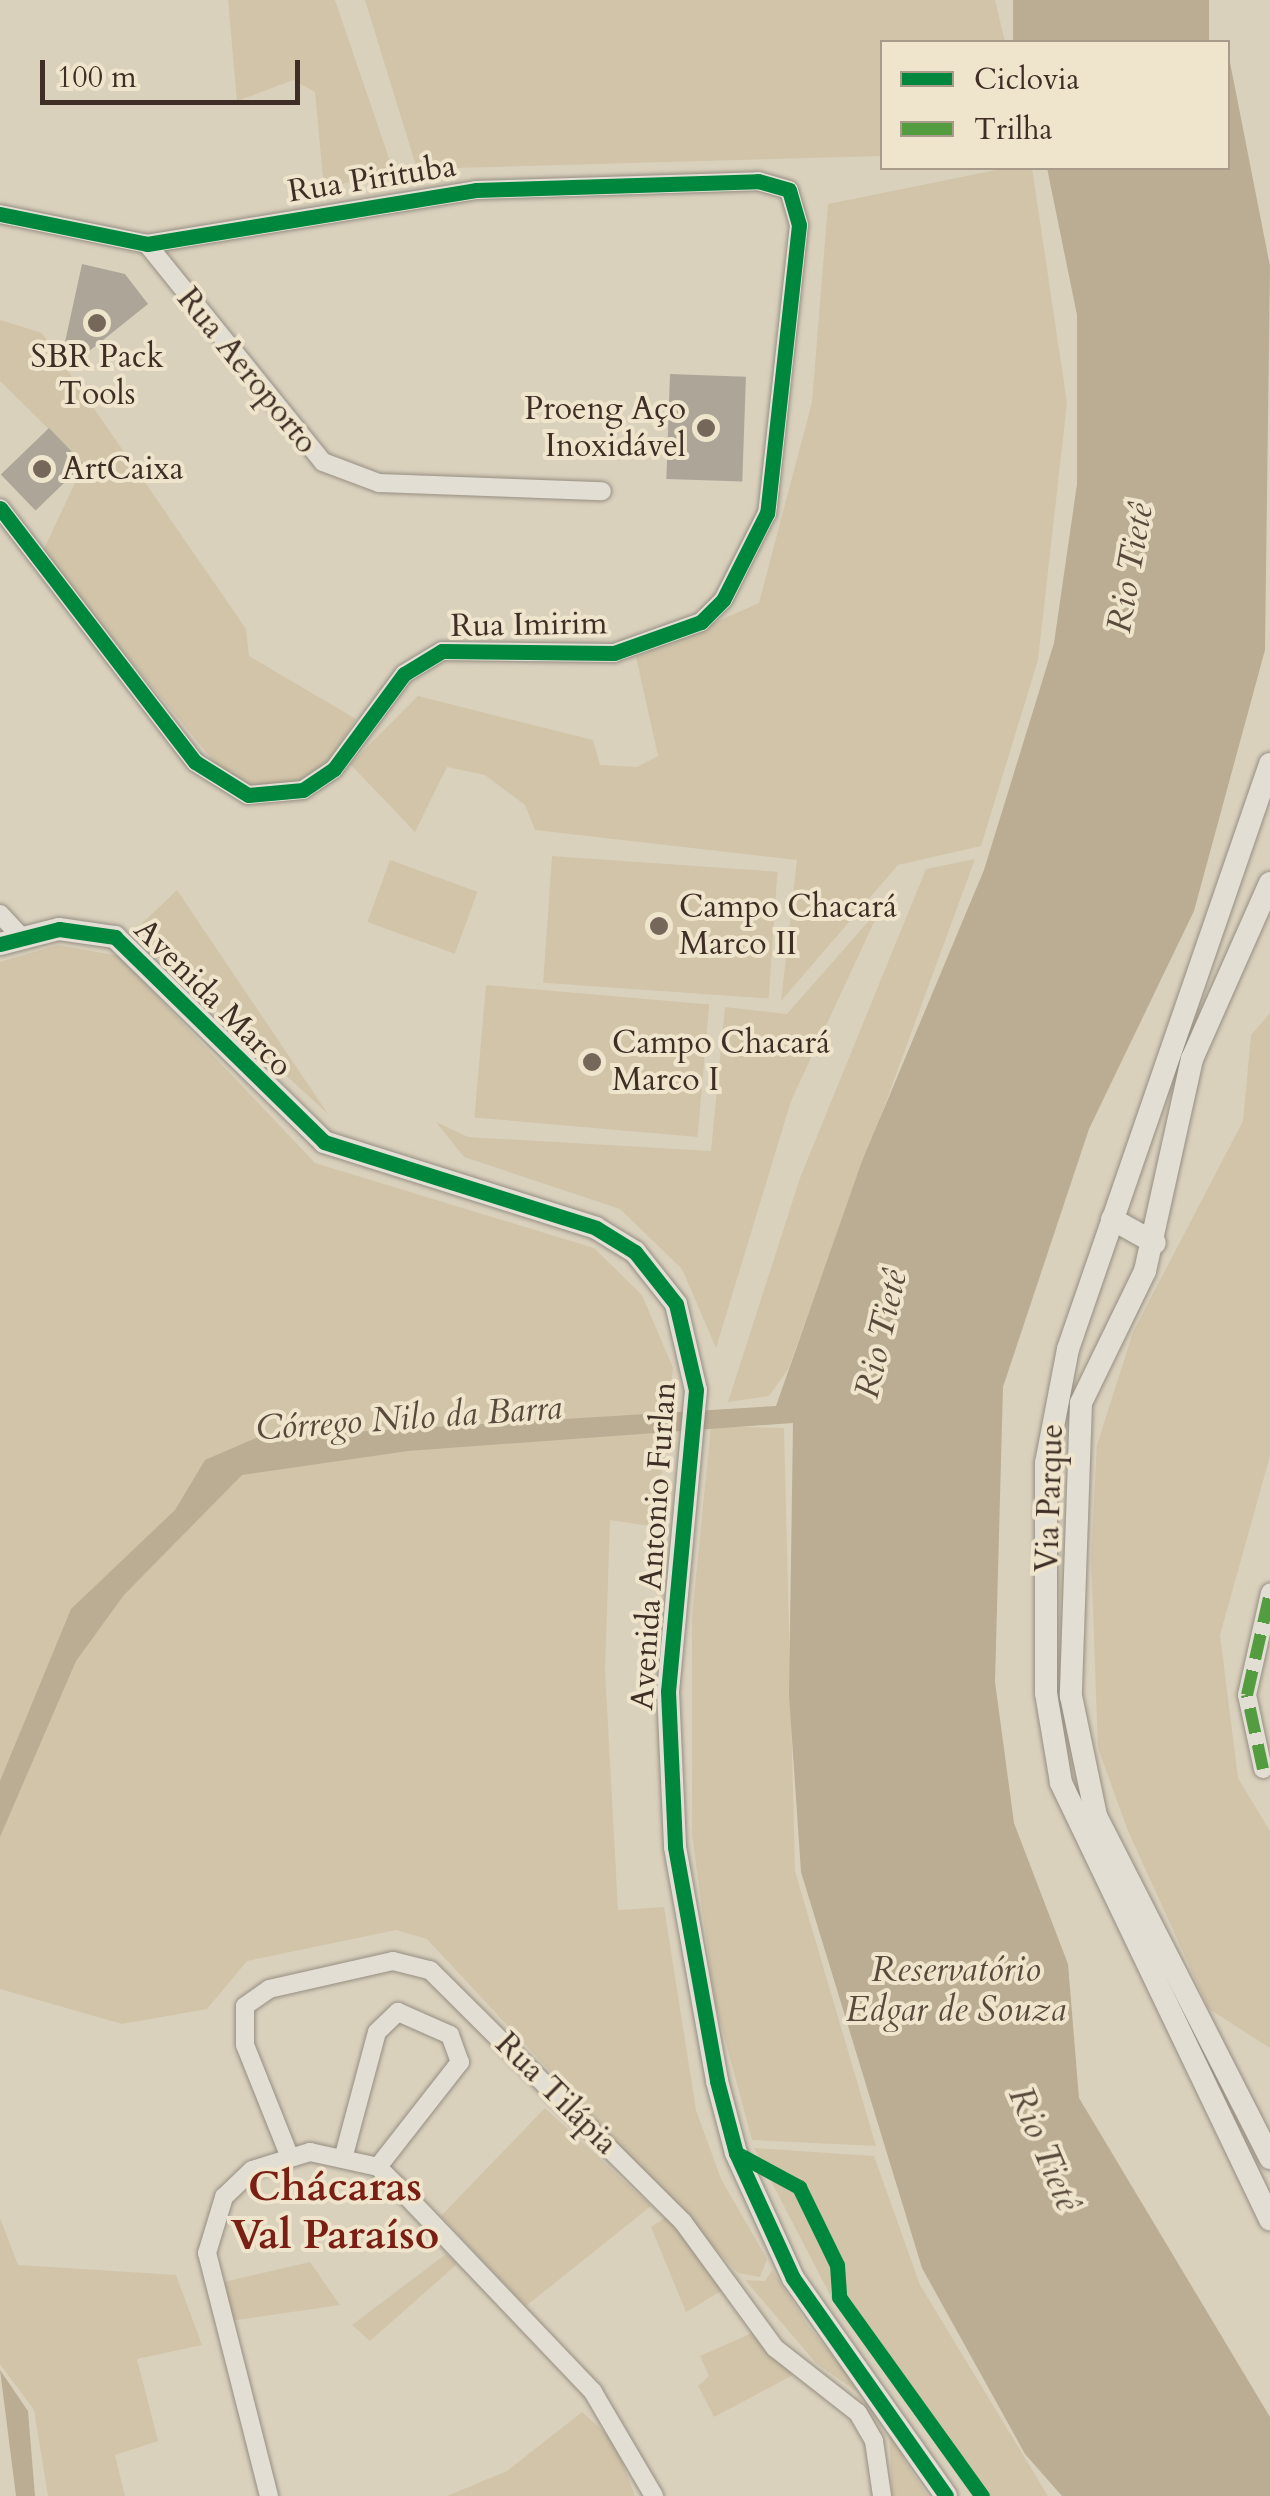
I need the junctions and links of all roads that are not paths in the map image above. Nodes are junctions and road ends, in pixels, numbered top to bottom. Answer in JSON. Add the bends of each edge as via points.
{"nodes":[{"id":1,"x":758,"y":182,"type":"joint"},
{"id":2,"x":0,"y":214,"type":"edge"},
{"id":3,"x":147,"y":244,"type":"junction"},
{"id":4,"x":602,"y":491,"type":"dead end"},
{"id":5,"x":0,"y":508,"type":"edge"},
{"id":6,"x":1270,"y":764,"type":"edge"},
{"id":7,"x":1270,"y":883,"type":"edge"},
{"id":8,"x":0,"y":914,"type":"edge"},
{"id":9,"x":11,"y":941,"type":"edge"},
{"id":10,"x":370,"y":1160,"type":"joint"},
{"id":11,"x":1112,"y":1219,"type":"junction"},
{"id":12,"x":1154,"y":1243,"type":"junction"},
{"id":13,"x":1270,"y":1594,"type":"edge"},
{"id":14,"x":1263,"y":1769,"type":"dead end"},
{"id":15,"x":290,"y":2155,"type":"junction"},
{"id":16,"x":344,"y":2155,"type":"junction"},
{"id":17,"x":1270,"y":2158,"type":"edge"},
{"id":18,"x":378,"y":2167,"type":"junction"},
{"id":19,"x":1270,"y":2218,"type":"edge"},
{"id":20,"x":269,"y":2496,"type":"edge"},
{"id":21,"x":654,"y":2496,"type":"edge"},
{"id":22,"x":882,"y":2496,"type":"edge"},
{"id":23,"x":946,"y":2496,"type":"edge"}],
"edges":[{"from":1,"to":3,"type":"street","name":"Rua Pirituba","via":[[476,190]]},
{"from":1,"to":5,"type":"street","name":"Rua Imirim","via":[[788,190],[799,225],[767,512],[723,600],[656,644],[614,653],[442,651],[404,674],[320,782],[248,795],[195,762]]},
{"from":2,"to":3,"type":"street","name":"Rua Pirituba"},
{"from":3,"to":4,"type":"street","name":"Rua Aeroporto","via":[[324,462],[378,483]]},
{"from":6,"to":11,"type":"main road","name":"Via Parque"},
{"from":7,"to":12,"type":"main road","name":"Via Parque","via":[[1192,1059]]},
{"from":8,"to":9,"type":"street"},
{"from":9,"to":10,"type":"main road","name":"Avenida Marco","via":[[59,929],[115,936],[305,1127]]},
{"from":10,"to":23,"type":"main road","name":"Avenida Antonio Furlan","via":[[596,1228],[635,1252],[676,1304],[696,1390],[676,1550],[674,1830],[717,2081],[736,2153],[793,2278]]},
{"from":11,"to":12,"type":"main road"},
{"from":11,"to":19,"type":"main road","name":"Via Parque","via":[[1048,1428],[1048,1720],[1073,1818]]},
{"from":12,"to":17,"type":"main road","name":"Via Parque","via":[[1093,1372],[1075,1438],[1074,1740],[1108,1843]]},
{"from":13,"to":14,"type":"street","via":[[1247,1695]]},
{"from":15,"to":16,"type":"street"},
{"from":15,"to":20,"type":"street","via":[[252,2170],[224,2197],[207,2253]]},
{"from":15,"to":22,"type":"street","name":"Rua Tilápia","via":[[245,2045],[245,2006],[269,1989],[393,1961],[430,1970],[683,2222],[775,2348],[858,2412],[874,2441]]},
{"from":16,"to":18,"type":"street"},
{"from":16,"to":18,"type":"street","via":[[378,2032],[398,2012],[450,2035],[460,2062]]},
{"from":18,"to":21,"type":"street","via":[[593,2392]]}]}
